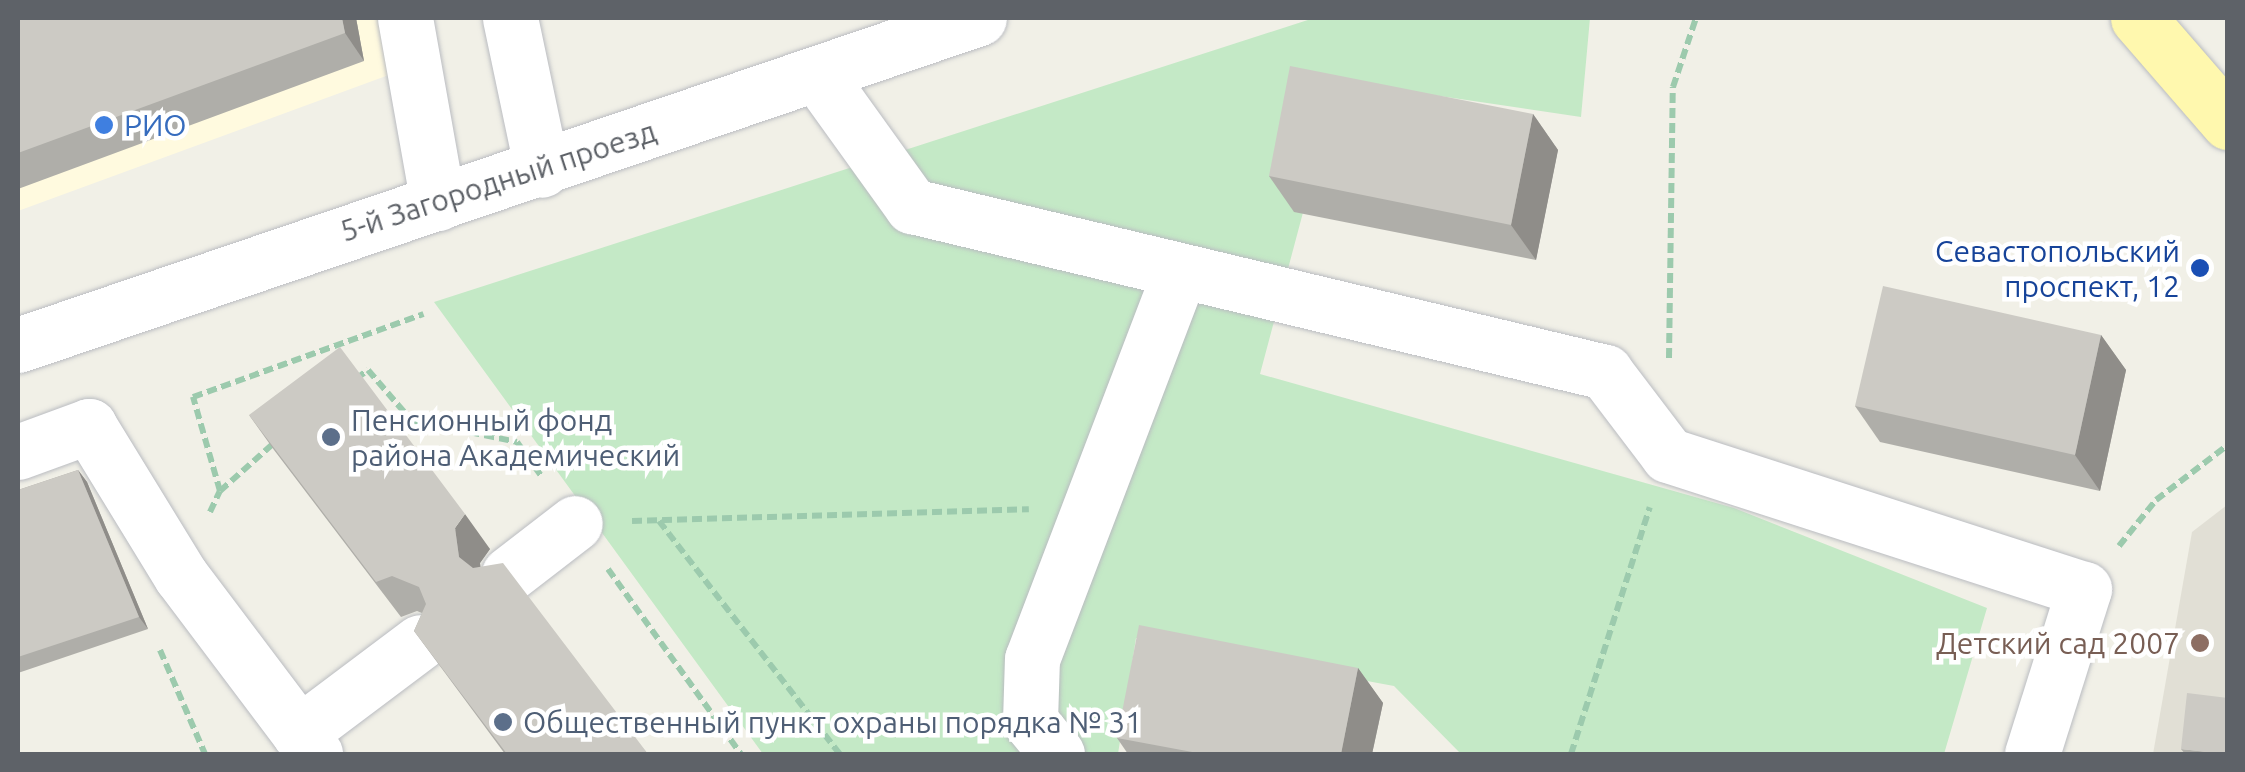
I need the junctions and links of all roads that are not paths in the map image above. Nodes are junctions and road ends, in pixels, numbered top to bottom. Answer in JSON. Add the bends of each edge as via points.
{"nodes":[{"id":1,"x":405,"y":18,"type":"edge"},
{"id":2,"x":510,"y":18,"type":"edge"},
{"id":3,"x":979,"y":18,"type":"edge"},
{"id":4,"x":2138,"y":18,"type":"edge"},
{"id":5,"x":818,"y":74,"type":"junction"},
{"id":6,"x":2228,"y":122,"type":"edge"},
{"id":7,"x":542,"y":170,"type":"junction"},
{"id":8,"x":438,"y":203,"type":"junction"},
{"id":9,"x":1180,"y":271,"type":"junction"},
{"id":10,"x":18,"y":346,"type":"edge"},
{"id":11,"x":18,"y":452,"type":"edge"},
{"id":12,"x":576,"y":523,"type":"road end"},
{"id":13,"x":509,"y":574,"type":"edge"},
{"id":14,"x":420,"y":642,"type":"edge"},
{"id":15,"x":307,"y":744,"type":"edge"},
{"id":16,"x":1057,"y":754,"type":"edge"},
{"id":17,"x":2032,"y":754,"type":"edge"}],
"edges":[{"from":1,"to":8,"type":"street"},
{"from":2,"to":7,"type":"street"},
{"from":3,"to":5,"type":"street","name":"5-й Загородный проезд"},
{"from":4,"to":6,"type":"main road"},
{"from":5,"to":7,"type":"street","name":"5-й Загородный проезд"},
{"from":5,"to":9,"type":"street","via":[[912,206]]},
{"from":7,"to":8,"type":"street","name":"5-й Загородный проезд"},
{"from":8,"to":10,"type":"street","name":"5-й Загородный проезд"},
{"from":9,"to":16,"type":"street","via":[[1032,659],[1030,721]]},
{"from":9,"to":17,"type":"street","via":[[1606,372],[1668,455],[2084,589]]},
{"from":11,"to":15,"type":"street","via":[[90,426],[181,576]]},
{"from":12,"to":13,"type":"street"},
{"from":14,"to":15,"type":"street"}]}
